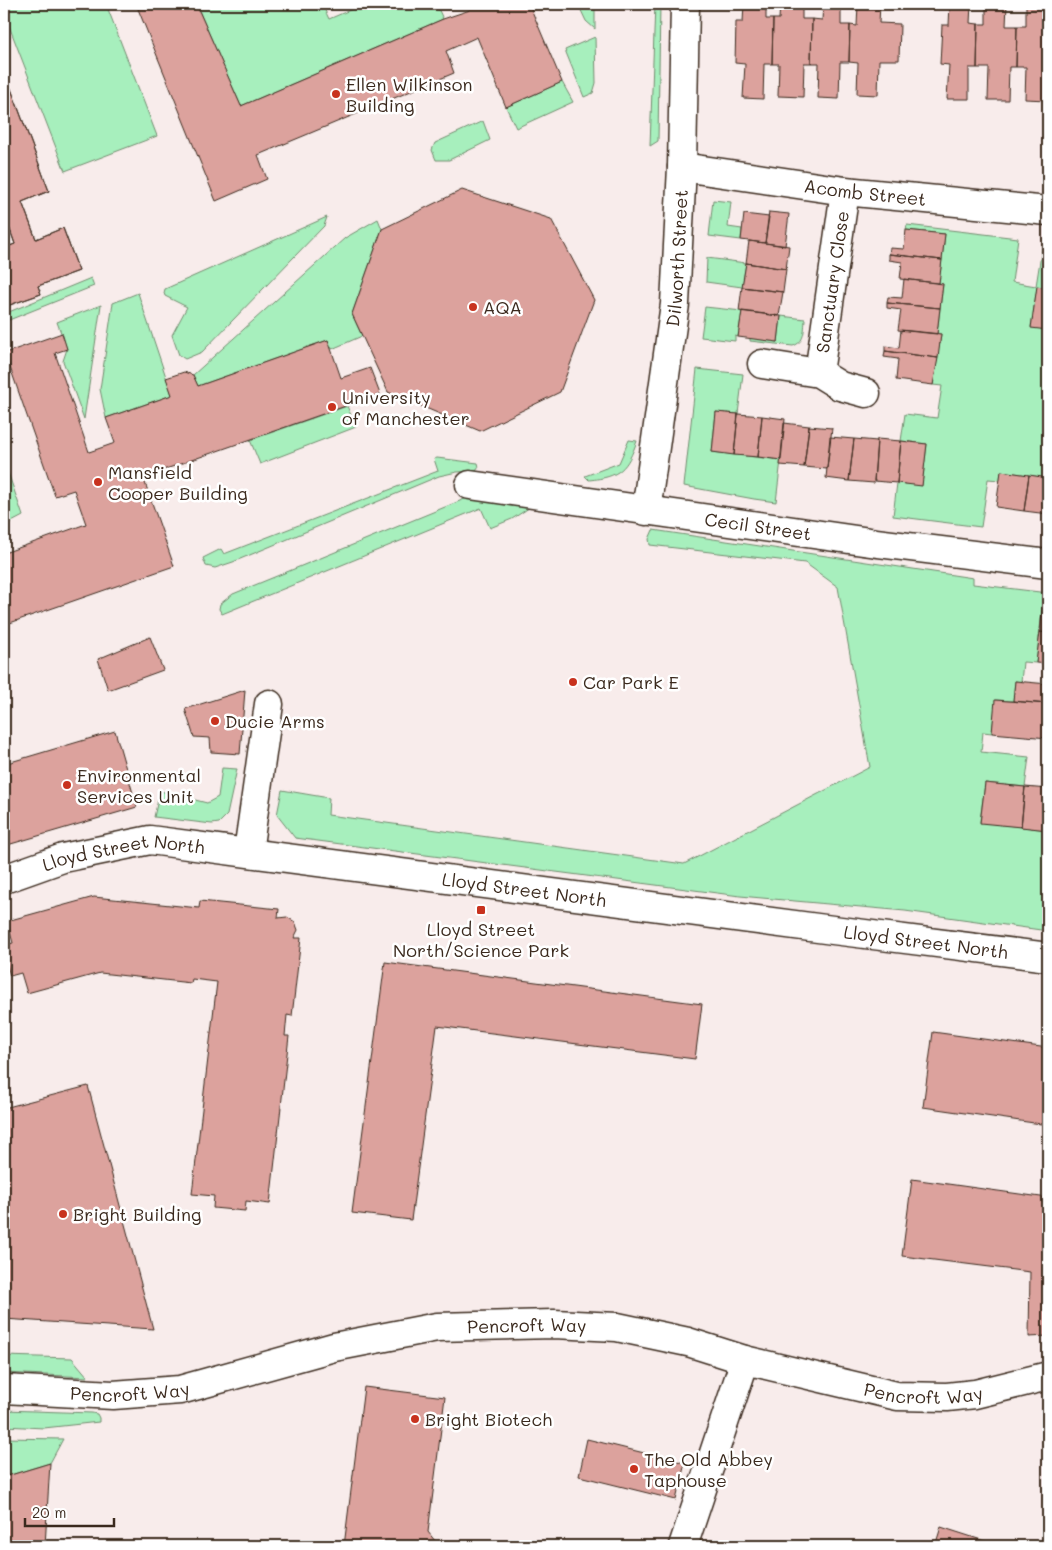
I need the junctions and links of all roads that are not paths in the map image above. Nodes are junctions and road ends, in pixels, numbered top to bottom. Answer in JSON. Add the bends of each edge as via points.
{"nodes":[{"id":1,"x":685,"y":4,"type":"edge"},
{"id":2,"x":682,"y":167,"type":"junction"},
{"id":3,"x":846,"y":191,"type":"junction"},
{"id":4,"x":1048,"y":211,"type":"edge"},
{"id":5,"x":762,"y":364,"type":"dead end"},
{"id":6,"x":819,"y":373,"type":"junction"},
{"id":7,"x":866,"y":393,"type":"dead end"},
{"id":8,"x":470,"y":485,"type":"dead end"},
{"id":9,"x":646,"y":511,"type":"junction"},
{"id":10,"x":1048,"y":564,"type":"edge"},
{"id":11,"x":269,"y":704,"type":"dead end"},
{"id":12,"x":248,"y":852,"type":"junction"},
{"id":13,"x":4,"y":879,"type":"edge"},
{"id":14,"x":1048,"y":957,"type":"edge"},
{"id":15,"x":745,"y":1360,"type":"junction"},
{"id":16,"x":1048,"y":1376,"type":"edge"},
{"id":17,"x":4,"y":1389,"type":"edge"},
{"id":18,"x":683,"y":1546,"type":"edge"}],
"edges":[{"from":1,"to":2,"type":"street","name":"Dilworth Street"},
{"from":2,"to":3,"type":"street","name":"Acomb Street"},
{"from":2,"to":9,"type":"street","name":"Dilworth Street","via":[[675,304]]},
{"from":3,"to":4,"type":"street","name":"Acomb Street"},
{"from":3,"to":6,"type":"street","name":"Sanctuary Close"},
{"from":5,"to":6,"type":"street","name":"Sanctuary Close"},
{"from":6,"to":7,"type":"street","name":"Sanctuary Close","via":[[840,386]]},
{"from":8,"to":9,"type":"street","name":"Cecil Street"},
{"from":9,"to":10,"type":"street","name":"Cecil Street"},
{"from":11,"to":12,"type":"street"},
{"from":12,"to":13,"type":"street","name":"Lloyd Street North","via":[[150,840],[63,858]]},
{"from":12,"to":14,"type":"street","name":"Lloyd Street North"},
{"from":15,"to":16,"type":"street","name":"Pencroft Way","via":[[897,1396],[976,1394]]},
{"from":15,"to":17,"type":"street","name":"Pencroft Way","via":[[688,1342],[617,1327],[554,1324],[437,1328],[334,1348],[180,1390],[113,1395]]},
{"from":15,"to":18,"type":"street"}]}
